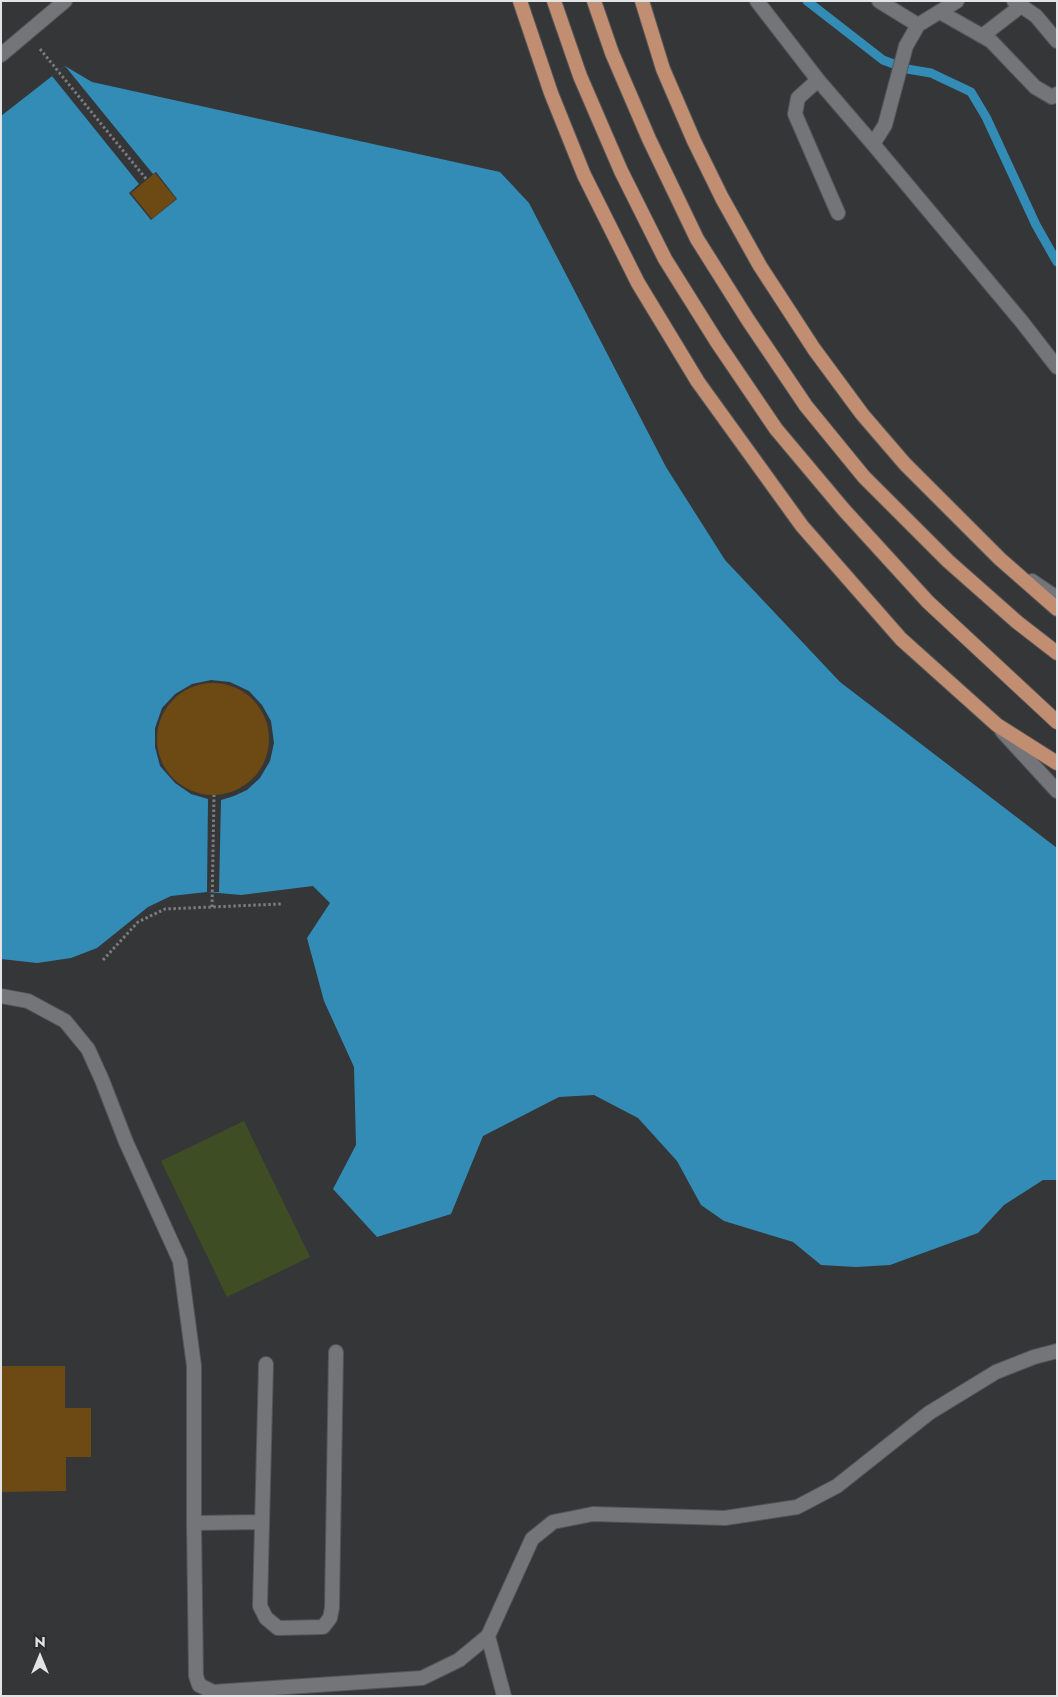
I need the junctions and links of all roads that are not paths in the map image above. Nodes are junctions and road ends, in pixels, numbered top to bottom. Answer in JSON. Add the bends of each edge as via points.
{"nodes":[{"id":1,"x":65,"y":1,"type":"edge"},
{"id":2,"x":520,"y":1,"type":"edge"},
{"id":3,"x":554,"y":1,"type":"edge"},
{"id":4,"x":594,"y":1,"type":"edge"},
{"id":5,"x":642,"y":1,"type":"edge"},
{"id":6,"x":878,"y":1,"type":"edge"},
{"id":7,"x":957,"y":1,"type":"edge"},
{"id":8,"x":757,"y":2,"type":"edge"},
{"id":9,"x":1018,"y":4,"type":"edge"},
{"id":10,"x":940,"y":12,"type":"junction"},
{"id":11,"x":918,"y":26,"type":"junction"},
{"id":12,"x":982,"y":36,"type":"junction"},
{"id":13,"x":1057,"y":40,"type":"edge"},
{"id":14,"x":1,"y":55,"type":"edge"},
{"id":15,"x":818,"y":80,"type":"junction"},
{"id":16,"x":1057,"y":94,"type":"edge"},
{"id":17,"x":873,"y":144,"type":"junction"},
{"id":18,"x":838,"y":213,"type":"dead end"},
{"id":19,"x":1057,"y":367,"type":"edge"},
{"id":20,"x":1000,"y":559,"type":"junction"},
{"id":21,"x":1057,"y":598,"type":"edge"},
{"id":22,"x":1057,"y":609,"type":"edge"},
{"id":23,"x":1057,"y":654,"type":"edge"},
{"id":24,"x":1057,"y":722,"type":"edge"},
{"id":25,"x":997,"y":725,"type":"junction"},
{"id":26,"x":1057,"y":763,"type":"edge"},
{"id":27,"x":1057,"y":791,"type":"edge"},
{"id":28,"x":1,"y":996,"type":"edge"},
{"id":29,"x":1057,"y":1351,"type":"edge"},
{"id":30,"x":336,"y":1352,"type":"dead end"},
{"id":31,"x":266,"y":1364,"type":"dead end"},
{"id":32,"x":262,"y":1522,"type":"junction"},
{"id":33,"x":194,"y":1523,"type":"junction"},
{"id":34,"x":488,"y":1636,"type":"junction"},
{"id":35,"x":504,"y":1696,"type":"edge"}],
"edges":[{"from":1,"to":14,"type":"street"},
{"from":2,"to":25,"type":"highway","via":[[551,93],[584,175],[638,283],[698,382],[808,533],[901,639]]},
{"from":3,"to":24,"type":"highway","via":[[580,76],[621,171],[665,259],[776,429],[928,602]]},
{"from":4,"to":23,"type":"highway","via":[[612,53],[653,148],[698,239],[806,406],[864,477],[948,561]]},
{"from":5,"to":20,"type":"highway","via":[[662,69],[674,96],[722,198],[760,266],[814,349],[862,414],[905,464]]},
{"from":6,"to":11,"type":"street"},
{"from":7,"to":10,"type":"street"},
{"from":8,"to":15,"type":"street"},
{"from":9,"to":12,"type":"street"},
{"from":9,"to":13,"type":"street","via":[[1036,16]]},
{"from":10,"to":11,"type":"street"},
{"from":10,"to":12,"type":"street"},
{"from":11,"to":17,"type":"street","via":[[906,46],[885,125]]},
{"from":12,"to":16,"type":"street","via":[[991,41],[1034,87],[1052,97]]},
{"from":15,"to":17,"type":"street"},
{"from":15,"to":18,"type":"street","via":[[798,98],[795,114]]},
{"from":17,"to":19,"type":"street"},
{"from":20,"to":21,"type":"street"},
{"from":20,"to":22,"type":"highway"},
{"from":25,"to":26,"type":"highway"},
{"from":25,"to":27,"type":"street"},
{"from":28,"to":33,"type":"street","via":[[28,1001],[65,1020],[88,1049],[180,1261],[194,1366]]},
{"from":29,"to":34,"type":"street","via":[[996,1372],[929,1413],[837,1486],[797,1506],[725,1518],[593,1514],[553,1522],[532,1539]]},
{"from":30,"to":32,"type":"street","via":[[332,1608],[323,1627],[278,1628],[266,1618],[260,1606]]},
{"from":31,"to":32,"type":"street"},
{"from":32,"to":33,"type":"street"},
{"from":33,"to":34,"type":"street","via":[[196,1676],[199,1685],[213,1692],[422,1678],[460,1660]]},
{"from":34,"to":35,"type":"street"}]}
